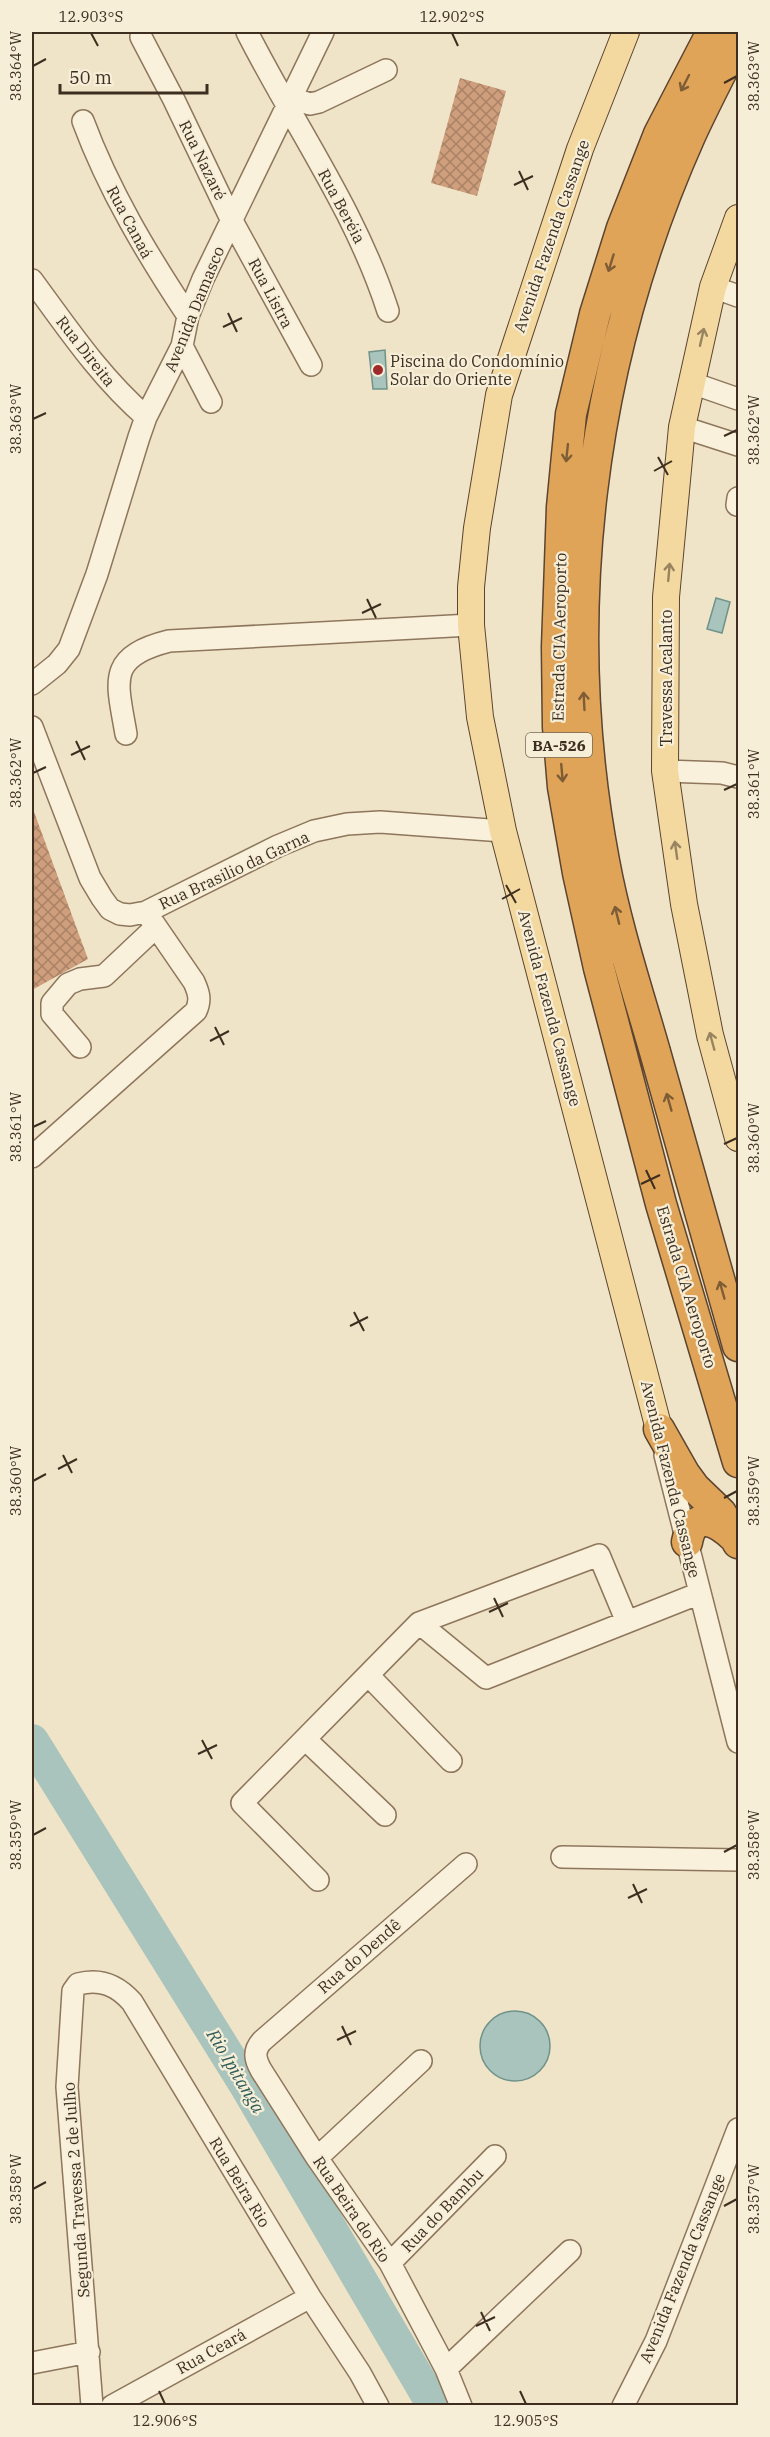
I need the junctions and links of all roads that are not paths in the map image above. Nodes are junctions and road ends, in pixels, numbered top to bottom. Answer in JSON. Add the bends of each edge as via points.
{"nodes":[{"id":1,"x":247,"y":32,"type":"edge"},
{"id":2,"x":626,"y":32,"type":"edge"},
{"id":3,"x":712,"y":32,"type":"edge"},
{"id":4,"x":321,"y":33,"type":"edge"},
{"id":5,"x":141,"y":37,"type":"dead end"},
{"id":6,"x":738,"y":39,"type":"edge"},
{"id":7,"x":386,"y":69,"type":"dead end"},
{"id":8,"x":289,"y":102,"type":"junction"},
{"id":9,"x":84,"y":121,"type":"dead end"},
{"id":10,"x":738,"y":218,"type":"edge"},
{"id":11,"x":231,"y":219,"type":"junction"},
{"id":12,"x":32,"y":280,"type":"edge"},
{"id":13,"x":713,"y":287,"type":"junction"},
{"id":14,"x":738,"y":296,"type":"edge"},
{"id":15,"x":388,"y":311,"type":"dead end"},
{"id":16,"x":188,"y":316,"type":"junction"},
{"id":17,"x":182,"y":346,"type":"junction"},
{"id":18,"x":310,"y":365,"type":"dead end"},
{"id":19,"x":692,"y":383,"type":"junction"},
{"id":20,"x":738,"y":399,"type":"edge"},
{"id":21,"x":212,"y":402,"type":"dead end"},
{"id":22,"x":146,"y":417,"type":"junction"},
{"id":23,"x":682,"y":427,"type":"junction"},
{"id":24,"x":738,"y":444,"type":"edge"},
{"id":25,"x":738,"y":498,"type":"edge"},
{"id":26,"x":738,"y":505,"type":"edge"},
{"id":27,"x":471,"y":625,"type":"junction"},
{"id":28,"x":32,"y":684,"type":"edge"},
{"id":29,"x":32,"y":726,"type":"edge"},
{"id":30,"x":126,"y":734,"type":"dead end"},
{"id":31,"x":665,"y":771,"type":"junction"},
{"id":32,"x":730,"y":775,"type":"edge"},
{"id":33,"x":503,"y":831,"type":"junction"},
{"id":34,"x":151,"y":920,"type":"junction"},
{"id":35,"x":80,"y":1047,"type":"dead end"},
{"id":36,"x":738,"y":1138,"type":"edge"},
{"id":37,"x":32,"y":1157,"type":"edge"},
{"id":38,"x":738,"y":1346,"type":"edge"},
{"id":39,"x":659,"y":1429,"type":"junction"},
{"id":40,"x":738,"y":1462,"type":"edge"},
{"id":41,"x":738,"y":1541,"type":"edge"},
{"id":42,"x":687,"y":1542,"type":"junction"},
{"id":43,"x":700,"y":1593,"type":"junction"},
{"id":44,"x":627,"y":1622,"type":"junction"},
{"id":45,"x":419,"y":1623,"type":"junction"},
{"id":46,"x":369,"y":1676,"type":"junction"},
{"id":47,"x":306,"y":1739,"type":"junction"},
{"id":48,"x":738,"y":1742,"type":"edge"},
{"id":49,"x":451,"y":1761,"type":"dead end"},
{"id":50,"x":385,"y":1815,"type":"dead end"},
{"id":51,"x":562,"y":1857,"type":"dead end"},
{"id":52,"x":738,"y":1860,"type":"edge"},
{"id":53,"x":466,"y":1864,"type":"dead end"},
{"id":54,"x":318,"y":1880,"type":"dead end"},
{"id":55,"x":86,"y":1982,"type":"joint"},
{"id":56,"x":256,"y":2051,"type":"joint"},
{"id":57,"x":421,"y":2061,"type":"dead end"},
{"id":58,"x":738,"y":2129,"type":"edge"},
{"id":59,"x":495,"y":2156,"type":"dead end"},
{"id":60,"x":317,"y":2158,"type":"junction"},
{"id":61,"x":570,"y":2251,"type":"dead end"},
{"id":62,"x":390,"y":2263,"type":"junction"},
{"id":63,"x":310,"y":2297,"type":"junction"},
{"id":64,"x":89,"y":2352,"type":"junction"},
{"id":65,"x":32,"y":2363,"type":"edge"},
{"id":66,"x":447,"y":2369,"type":"junction"},
{"id":67,"x":92,"y":2406,"type":"edge"},
{"id":68,"x":112,"y":2406,"type":"edge"},
{"id":69,"x":378,"y":2406,"type":"edge"},
{"id":70,"x":461,"y":2406,"type":"edge"},
{"id":71,"x":623,"y":2406,"type":"edge"}],
"edges":[{"from":1,"to":8,"type":"street","name":"Rua Beréia"},
{"from":2,"to":27,"type":"main road","name":"Avenida Fazenda Cassange","via":[[576,159],[499,395],[477,528]]},
{"from":3,"to":40,"type":"highway","name":"Estrada CIA Aeroporto","number":"BA-526","one_way":true,"via":[[659,134],[622,228],[595,314],[571,414],[562,507],[558,727],[563,787],[599,968],[661,1204]]},
{"from":4,"to":8,"type":"street","name":"Avenida Damasco"},
{"from":5,"to":11,"type":"street","name":"Rua Nazaré"},
{"from":38,"to":6,"type":"highway","name":"Estrada CIA Aeroporto","number":"BA-526","one_way":true,"via":[[604,864],[586,744],[582,640],[587,525],[616,359],[636,282],[690,136]]},
{"from":7,"to":8,"type":"street","via":[[319,102]]},
{"from":8,"to":11,"type":"street","name":"Avenida Damasco"},
{"from":8,"to":15,"type":"street","name":"Rua Beréia","via":[[369,258]]},
{"from":9,"to":16,"type":"street","name":"Rua Canaá","via":[[98,162],[134,231]]},
{"from":10,"to":13,"type":"main road","name":"Travessa Acalanto"},
{"from":11,"to":16,"type":"street","name":"Avenida Damasco"},
{"from":11,"to":18,"type":"street","name":"Rua Listra"},
{"from":12,"to":22,"type":"street","name":"Rua Direita","via":[[88,358]]},
{"from":13,"to":14,"type":"street"},
{"from":19,"to":13,"type":"main road","name":"Travessa Acalanto","one_way":true},
{"from":16,"to":17,"type":"street","name":"Avenida Damasco"},
{"from":17,"to":21,"type":"street"},
{"from":17,"to":22,"type":"street","name":"Avenida Damasco"},
{"from":19,"to":20,"type":"street"},
{"from":19,"to":23,"type":"main road","name":"Travessa Acalanto"},
{"from":22,"to":28,"type":"street","name":"Avenida Damasco","via":[[98,574],[69,649]]},
{"from":23,"to":24,"type":"street"},
{"from":31,"to":23,"type":"main road","name":"Travessa Acalanto","one_way":true,"via":[[666,597]]},
{"from":25,"to":26,"type":"street"},
{"from":27,"to":30,"type":"street","via":[[169,641],[150,646],[133,655],[120,669],[118,688]]},
{"from":27,"to":33,"type":"main road","name":"Avenida Fazenda Cassange","via":[[480,717]]},
{"from":29,"to":34,"type":"street","via":[[90,878],[102,898],[120,914]]},
{"from":31,"to":32,"type":"street"},
{"from":36,"to":31,"type":"main road","name":"Travessa Acalanto","one_way":true,"via":[[710,1035],[684,904]]},
{"from":33,"to":34,"type":"street","name":"Rua Brasilio da Garna","via":[[380,822],[314,831],[278,846]]},
{"from":33,"to":39,"type":"main road","name":"Avenida Fazenda Cassange"},
{"from":34,"to":35,"type":"street","via":[[104,976],[68,984],[51,1003],[52,1014]]},
{"from":34,"to":37,"type":"street","via":[[199,992],[196,1011]]},
{"from":39,"to":41,"type":"highway","via":[[694,1488],[721,1513]]},
{"from":39,"to":42,"type":"street","name":"Avenida Fazenda Cassange"},
{"from":41,"to":42,"type":"highway","via":[[724,1528],[702,1521],[689,1530]]},
{"from":42,"to":43,"type":"street","name":"Avenida Fazenda Cassange"},
{"from":43,"to":44,"type":"street"},
{"from":43,"to":48,"type":"street","name":"Avenida Fazenda Cassange"},
{"from":44,"to":45,"type":"street","via":[[486,1678]]},
{"from":44,"to":45,"type":"street","via":[[599,1555]]},
{"from":45,"to":46,"type":"street"},
{"from":46,"to":47,"type":"street"},
{"from":46,"to":49,"type":"street"},
{"from":47,"to":50,"type":"street"},
{"from":47,"to":54,"type":"street","via":[[242,1803]]},
{"from":51,"to":52,"type":"street"},
{"from":53,"to":56,"type":"street","name":"Rua do Dendê","via":[[262,2041]]},
{"from":55,"to":63,"type":"street","name":"Rua Beira Rio","via":[[117,1987],[132,2002]]},
{"from":55,"to":64,"type":"street","name":"Segunda Travessa 2 de Julho","via":[[73,1991],[67,2087]]},
{"from":56,"to":60,"type":"street","name":"Rua Beira do Rio","via":[[261,2070]]},
{"from":57,"to":60,"type":"street"},
{"from":58,"to":71,"type":"street","name":"Avenida Fazenda Cassange","via":[[656,2342]]},
{"from":59,"to":62,"type":"street","name":"Rua do Bambu"},
{"from":60,"to":62,"type":"street","name":"Rua Beira do Rio"},
{"from":61,"to":66,"type":"street"},
{"from":62,"to":66,"type":"street","name":"Rua Beira do Rio"},
{"from":63,"to":68,"type":"street","name":"Rua Ceará"},
{"from":63,"to":69,"type":"street","name":"Rua Beira Rio"},
{"from":64,"to":65,"type":"street"},
{"from":64,"to":67,"type":"street","name":"Segunda Travessa 2 de Julho"},
{"from":66,"to":70,"type":"street","name":"Rua Beira do Rio"}]}
